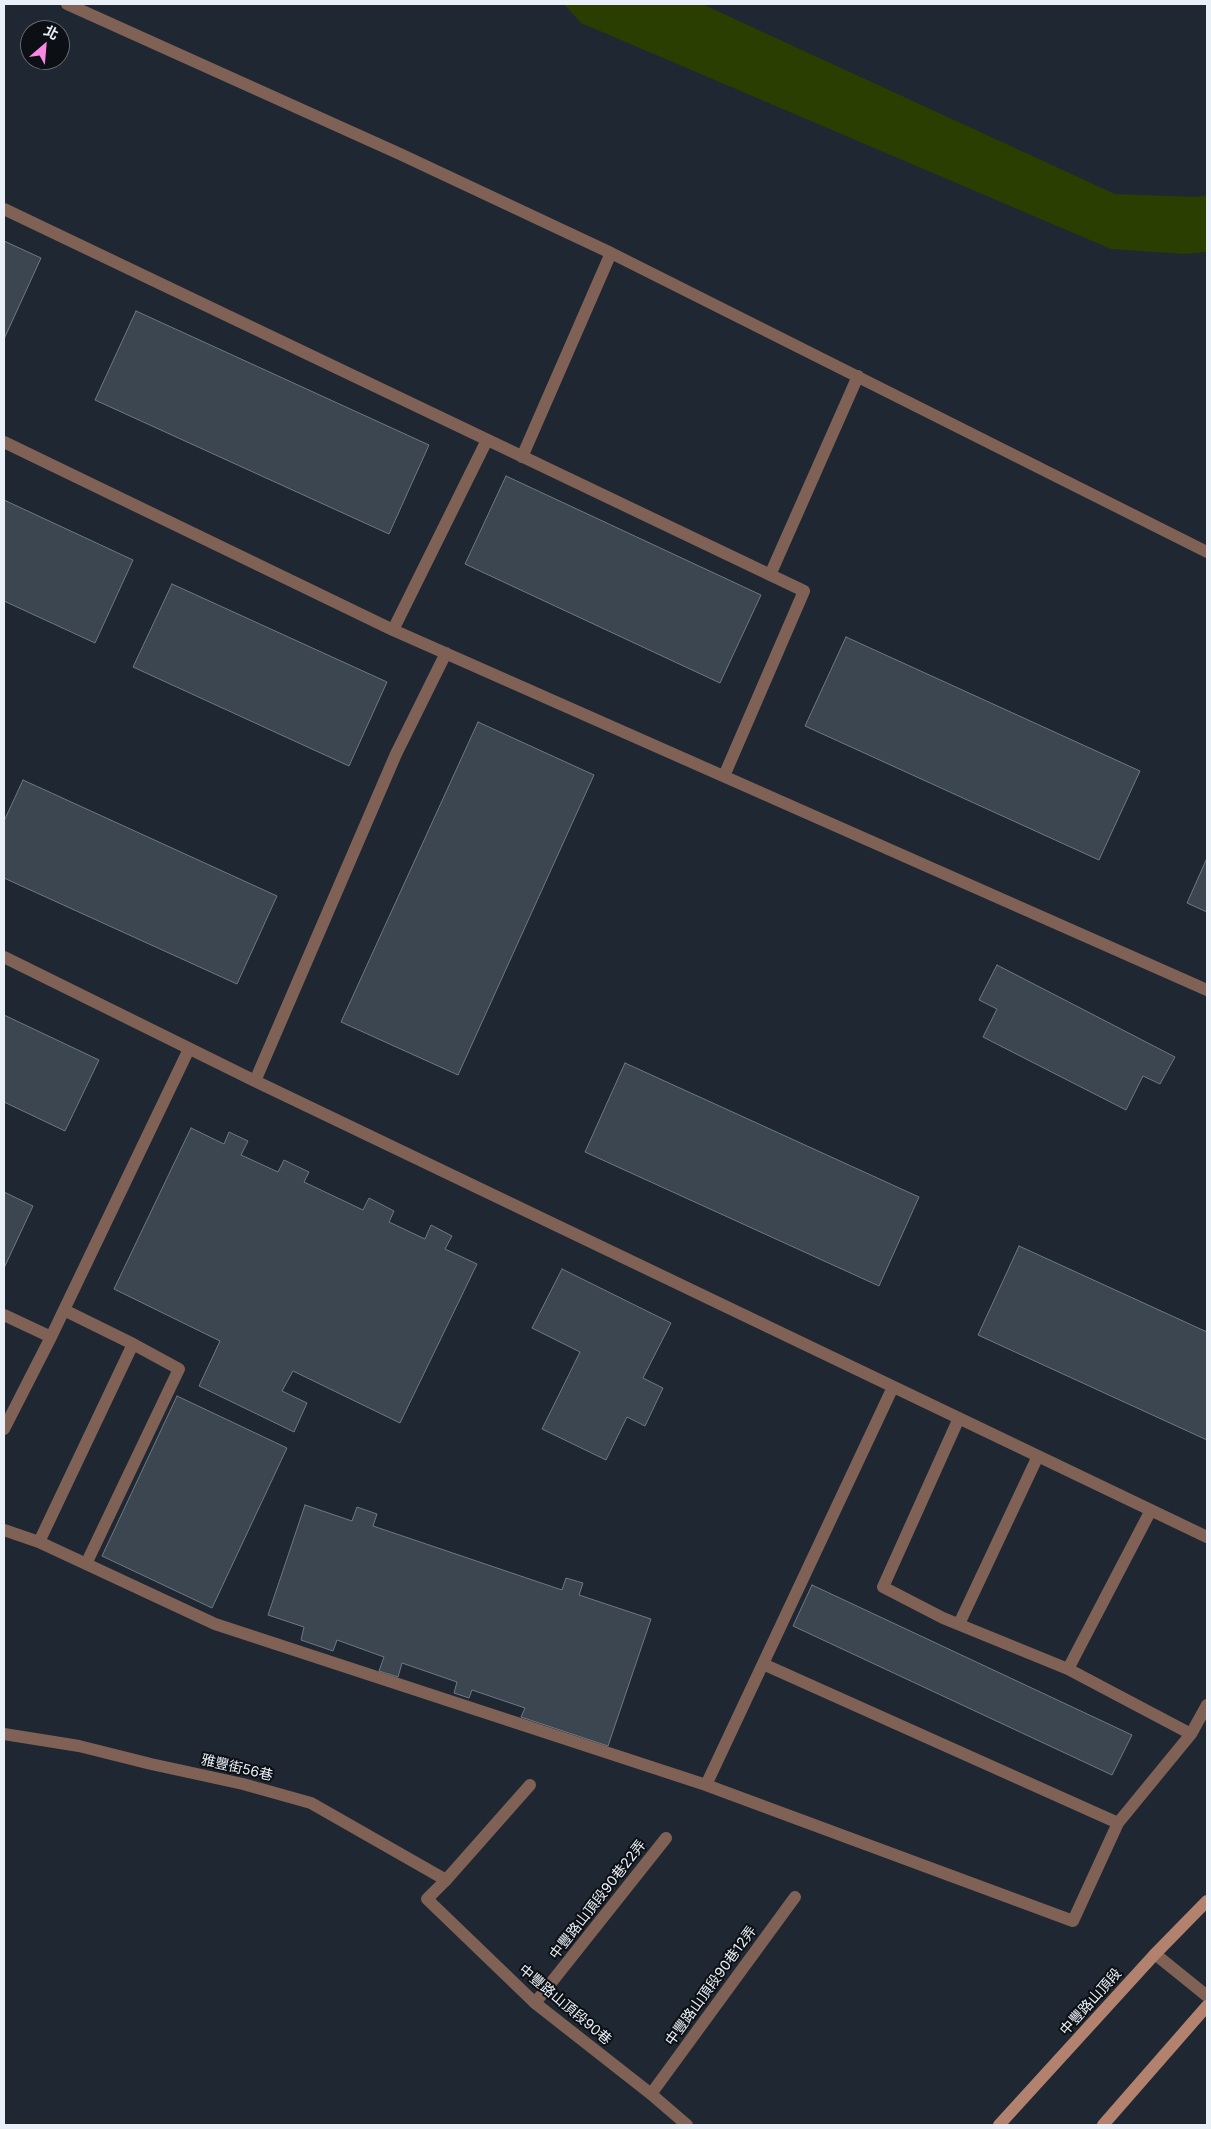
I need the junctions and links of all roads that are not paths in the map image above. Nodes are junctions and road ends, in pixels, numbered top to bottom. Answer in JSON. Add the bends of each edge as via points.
{"nodes":[{"id":1,"x":67,"y":4,"type":"edge"},
{"id":2,"x":4,"y":209,"type":"edge"},
{"id":3,"x":611,"y":253,"type":"junction"},
{"id":4,"x":858,"y":376,"type":"junction"},
{"id":5,"x":487,"y":440,"type":"junction"},
{"id":6,"x":4,"y":442,"type":"edge"},
{"id":7,"x":522,"y":457,"type":"junction"},
{"id":8,"x":1207,"y":552,"type":"edge"},
{"id":9,"x":770,"y":575,"type":"junction"},
{"id":10,"x":393,"y":630,"type":"junction"},
{"id":11,"x":446,"y":653,"type":"junction"},
{"id":12,"x":724,"y":776,"type":"junction"},
{"id":13,"x":4,"y":957,"type":"edge"},
{"id":14,"x":1207,"y":990,"type":"edge"},
{"id":15,"x":189,"y":1049,"type":"junction"},
{"id":16,"x":255,"y":1081,"type":"junction"},
{"id":17,"x":64,"y":1310,"type":"junction"},
{"id":18,"x":4,"y":1315,"type":"edge"},
{"id":19,"x":51,"y":1337,"type":"junction"},
{"id":20,"x":133,"y":1344,"type":"junction"},
{"id":21,"x":893,"y":1386,"type":"junction"},
{"id":22,"x":959,"y":1418,"type":"junction"},
{"id":23,"x":4,"y":1429,"type":"edge"},
{"id":24,"x":1038,"y":1456,"type":"junction"},
{"id":25,"x":1151,"y":1510,"type":"junction"},
{"id":26,"x":4,"y":1530,"type":"edge"},
{"id":27,"x":1207,"y":1537,"type":"edge"},
{"id":28,"x":39,"y":1542,"type":"junction"},
{"id":29,"x":86,"y":1564,"type":"junction"},
{"id":30,"x":958,"y":1624,"type":"junction"},
{"id":31,"x":762,"y":1664,"type":"junction"},
{"id":32,"x":1068,"y":1669,"type":"junction"},
{"id":33,"x":1207,"y":1706,"type":"edge"},
{"id":34,"x":4,"y":1734,"type":"edge"},
{"id":35,"x":1191,"y":1734,"type":"junction"},
{"id":36,"x":530,"y":1785,"type":"dead end"},
{"id":37,"x":706,"y":1786,"type":"junction"},
{"id":38,"x":1118,"y":1823,"type":"junction"},
{"id":39,"x":666,"y":1838,"type":"dead end"},
{"id":40,"x":446,"y":1880,"type":"junction"},
{"id":41,"x":795,"y":1897,"type":"dead end"},
{"id":42,"x":1207,"y":1901,"type":"edge"},
{"id":43,"x":1155,"y":1954,"type":"junction"},
{"id":44,"x":1207,"y":1996,"type":"edge"},
{"id":45,"x":536,"y":2003,"type":"junction"},
{"id":46,"x":1207,"y":2006,"type":"edge"},
{"id":47,"x":651,"y":2094,"type":"junction"},
{"id":48,"x":687,"y":2125,"type":"edge"},
{"id":49,"x":999,"y":2125,"type":"edge"},
{"id":50,"x":1103,"y":2125,"type":"edge"}],
"edges":[{"from":1,"to":3,"type":"street"},
{"from":2,"to":5,"type":"street"},
{"from":3,"to":4,"type":"street"},
{"from":3,"to":7,"type":"street"},
{"from":4,"to":8,"type":"street"},
{"from":4,"to":9,"type":"street"},
{"from":5,"to":7,"type":"street"},
{"from":5,"to":10,"type":"street"},
{"from":6,"to":10,"type":"street"},
{"from":7,"to":9,"type":"street"},
{"from":9,"to":12,"type":"street","via":[[804,591]]},
{"from":10,"to":11,"type":"street"},
{"from":11,"to":12,"type":"street"},
{"from":11,"to":16,"type":"street","via":[[396,754]]},
{"from":12,"to":14,"type":"street"},
{"from":13,"to":15,"type":"street"},
{"from":15,"to":16,"type":"street"},
{"from":15,"to":17,"type":"street"},
{"from":16,"to":21,"type":"street"},
{"from":17,"to":19,"type":"street"},
{"from":17,"to":20,"type":"street"},
{"from":18,"to":19,"type":"street"},
{"from":19,"to":23,"type":"street"},
{"from":20,"to":28,"type":"street"},
{"from":20,"to":29,"type":"street","via":[[179,1369]]},
{"from":21,"to":22,"type":"street"},
{"from":21,"to":31,"type":"street"},
{"from":22,"to":24,"type":"street"},
{"from":22,"to":30,"type":"street","via":[[883,1587]]},
{"from":24,"to":25,"type":"street"},
{"from":24,"to":30,"type":"street"},
{"from":25,"to":27,"type":"street"},
{"from":25,"to":32,"type":"street"},
{"from":26,"to":28,"type":"street"},
{"from":28,"to":29,"type":"street"},
{"from":29,"to":37,"type":"street","via":[[214,1624]]},
{"from":30,"to":32,"type":"street"},
{"from":31,"to":37,"type":"street"},
{"from":31,"to":38,"type":"street"},
{"from":32,"to":35,"type":"street"},
{"from":33,"to":35,"type":"street"},
{"from":34,"to":40,"type":"street","name":"雅豐街56巷","via":[[78,1746],[311,1803]]},
{"from":35,"to":38,"type":"street"},
{"from":36,"to":40,"type":"street"},
{"from":37,"to":38,"type":"street","via":[[1073,1921]]},
{"from":39,"to":45,"type":"street","name":"中豐路山頂段90巷22弄"},
{"from":40,"to":45,"type":"street","name":"中豐路山頂段90巷","via":[[427,1899]]},
{"from":41,"to":47,"type":"street","name":"中豐路山頂段90巷12弄"},
{"from":42,"to":43,"type":"main road","name":"中豐路山頂段"},
{"from":43,"to":44,"type":"street"},
{"from":43,"to":49,"type":"main road","name":"中豐路山頂段"},
{"from":45,"to":47,"type":"street","name":"中豐路山頂段90巷"},
{"from":46,"to":50,"type":"main road"},
{"from":47,"to":48,"type":"street","name":"中豐路山頂段90巷"}]}
